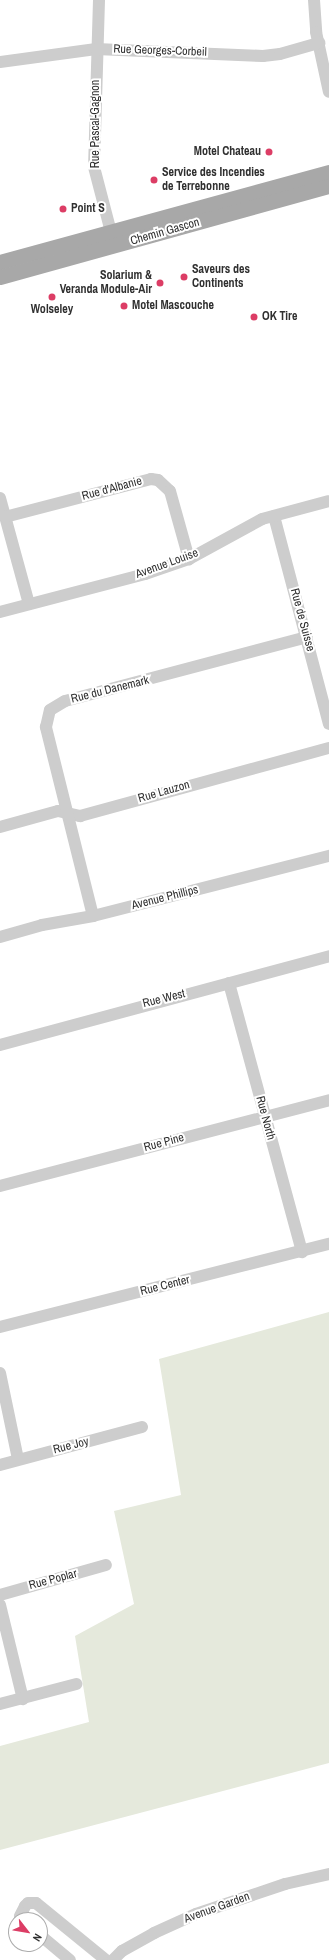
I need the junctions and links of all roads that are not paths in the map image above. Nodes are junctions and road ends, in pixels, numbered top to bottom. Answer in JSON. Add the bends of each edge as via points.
{"nodes":[{"id":1,"x":98,"y":0,"type":"edge"},
{"id":2,"x":314,"y":0,"type":"edge"},
{"id":3,"x":319,"y":43,"type":"junction"},
{"id":4,"x":96,"y":49,"type":"junction"},
{"id":5,"x":0,"y":62,"type":"edge"},
{"id":6,"x":329,"y":65,"type":"edge"},
{"id":7,"x":329,"y":92,"type":"edge"},
{"id":8,"x":329,"y":172,"type":"edge"},
{"id":9,"x":329,"y":186,"type":"edge"},
{"id":10,"x":111,"y":231,"type":"junction"},
{"id":11,"x":114,"y":246,"type":"junction"},
{"id":12,"x":0,"y":262,"type":"edge"},
{"id":13,"x":0,"y":277,"type":"edge"},
{"id":14,"x":0,"y":498,"type":"edge"},
{"id":15,"x":329,"y":501,"type":"edge"},
{"id":16,"x":274,"y":516,"type":"junction"},
{"id":17,"x":5,"y":517,"type":"junction"},
{"id":18,"x":189,"y":559,"type":"junction"},
{"id":19,"x":29,"y":604,"type":"junction"},
{"id":20,"x":0,"y":612,"type":"edge"},
{"id":21,"x":306,"y":637,"type":"junction"},
{"id":22,"x":329,"y":724,"type":"edge"},
{"id":23,"x":329,"y":748,"type":"edge"},
{"id":24,"x":68,"y":814,"type":"junction"},
{"id":25,"x":0,"y":827,"type":"edge"},
{"id":26,"x":329,"y":856,"type":"edge"},
{"id":27,"x":93,"y":916,"type":"junction"},
{"id":28,"x":0,"y":937,"type":"edge"},
{"id":29,"x":329,"y":956,"type":"edge"},
{"id":30,"x":229,"y":983,"type":"junction"},
{"id":31,"x":0,"y":1045,"type":"edge"},
{"id":32,"x":329,"y":1100,"type":"edge"},
{"id":33,"x":264,"y":1117,"type":"junction"},
{"id":34,"x":0,"y":1186,"type":"edge"},
{"id":35,"x":329,"y":1244,"type":"edge"},
{"id":36,"x":302,"y":1252,"type":"junction"},
{"id":37,"x":0,"y":1327,"type":"edge"},
{"id":38,"x":0,"y":1373,"type":"edge"},
{"id":39,"x":142,"y":1427,"type":"dead end"},
{"id":40,"x":18,"y":1460,"type":"junction"},
{"id":41,"x":0,"y":1465,"type":"edge"},
{"id":42,"x":106,"y":1566,"type":"dead end"},
{"id":43,"x":0,"y":1595,"type":"edge"},
{"id":44,"x":0,"y":1605,"type":"edge"},
{"id":45,"x":76,"y":1684,"type":"dead end"},
{"id":46,"x":23,"y":1699,"type":"junction"},
{"id":47,"x":0,"y":1704,"type":"edge"},
{"id":48,"x":329,"y":1874,"type":"edge"},
{"id":49,"x":22,"y":1912,"type":"edge"},
{"id":50,"x":47,"y":1912,"type":"edge"},
{"id":51,"x":48,"y":1913,"type":"edge"},
{"id":52,"x":48,"y":1942,"type":"edge"},
{"id":53,"x":70,"y":1960,"type":"edge"},
{"id":54,"x":106,"y":1960,"type":"edge"},
{"id":55,"x":113,"y":1960,"type":"edge"}],
"edges":[{"from":1,"to":4,"type":"street","name":"Rue Pascal-Gagnon"},
{"from":2,"to":3,"type":"street"},
{"from":3,"to":4,"type":"street","name":"Rue Georges-Corbeil","via":[[263,56]]},
{"from":3,"to":6,"type":"street"},
{"from":3,"to":7,"type":"street"},
{"from":4,"to":5,"type":"street","name":"Rue Georges-Corbeil"},
{"from":4,"to":10,"type":"street","name":"Rue Pascal-Gagnon","via":[[94,166]]},
{"from":8,"to":10,"type":"main road","name":"Chemin Gascon"},
{"from":9,"to":11,"type":"main road","name":"Chemin Gascon"},
{"from":10,"to":11,"type":"street","name":"Rue Pascal-Gagnon"},
{"from":10,"to":12,"type":"main road","name":"Chemin Gascon"},
{"from":11,"to":13,"type":"main road","name":"Chemin Gascon"},
{"from":14,"to":17,"type":"street"},
{"from":15,"to":16,"type":"street","name":"Avenue Louise"},
{"from":16,"to":18,"type":"street","name":"Avenue Louise","via":[[262,519]]},
{"from":16,"to":21,"type":"street","name":"Rue de Suisse"},
{"from":17,"to":18,"type":"street","name":"Rue d'Albanie","via":[[151,478],[158,480],[170,492]]},
{"from":17,"to":19,"type":"street"},
{"from":18,"to":19,"type":"street","name":"Avenue Louise","via":[[145,574]]},
{"from":19,"to":20,"type":"street","name":"Avenue Louise"},
{"from":21,"to":22,"type":"street","name":"Rue de Suisse"},
{"from":21,"to":24,"type":"street","name":"Rue du Danemark","via":[[66,701],[50,710],[46,727]]},
{"from":23,"to":24,"type":"street","name":"Rue Lauzon","via":[[80,816]]},
{"from":24,"to":25,"type":"street","name":"Rue Lauzon","via":[[58,811]]},
{"from":24,"to":27,"type":"street","name":"Rue du Danemark"},
{"from":26,"to":27,"type":"street","name":"Avenue Phillips"},
{"from":27,"to":28,"type":"street","name":"Avenue Phillips","via":[[42,925]]},
{"from":29,"to":30,"type":"street","name":"Rue West"},
{"from":30,"to":31,"type":"street","name":"Rue West"},
{"from":30,"to":33,"type":"street","name":"Rue North"},
{"from":32,"to":33,"type":"street","name":"Rue Pine"},
{"from":33,"to":34,"type":"street","name":"Rue Pine"},
{"from":33,"to":36,"type":"street","name":"Rue North"},
{"from":35,"to":36,"type":"street","name":"Rue Center"},
{"from":36,"to":37,"type":"street","name":"Rue Center"},
{"from":38,"to":40,"type":"street"},
{"from":39,"to":40,"type":"street","name":"Rue Joy"},
{"from":40,"to":41,"type":"street","name":"Rue Joy"},
{"from":42,"to":43,"type":"street","name":"Rue Poplar"},
{"from":44,"to":46,"type":"street"},
{"from":45,"to":46,"type":"street"},
{"from":46,"to":47,"type":"street"},
{"from":48,"to":55,"type":"street","name":"Avenue Garden","via":[[285,1884],[196,1914],[154,1933],[122,1951]]},
{"from":49,"to":50,"type":"street","via":[[28,1903],[36,1903]]},
{"from":51,"to":54,"type":"street"},
{"from":52,"to":53,"type":"street"}]}
